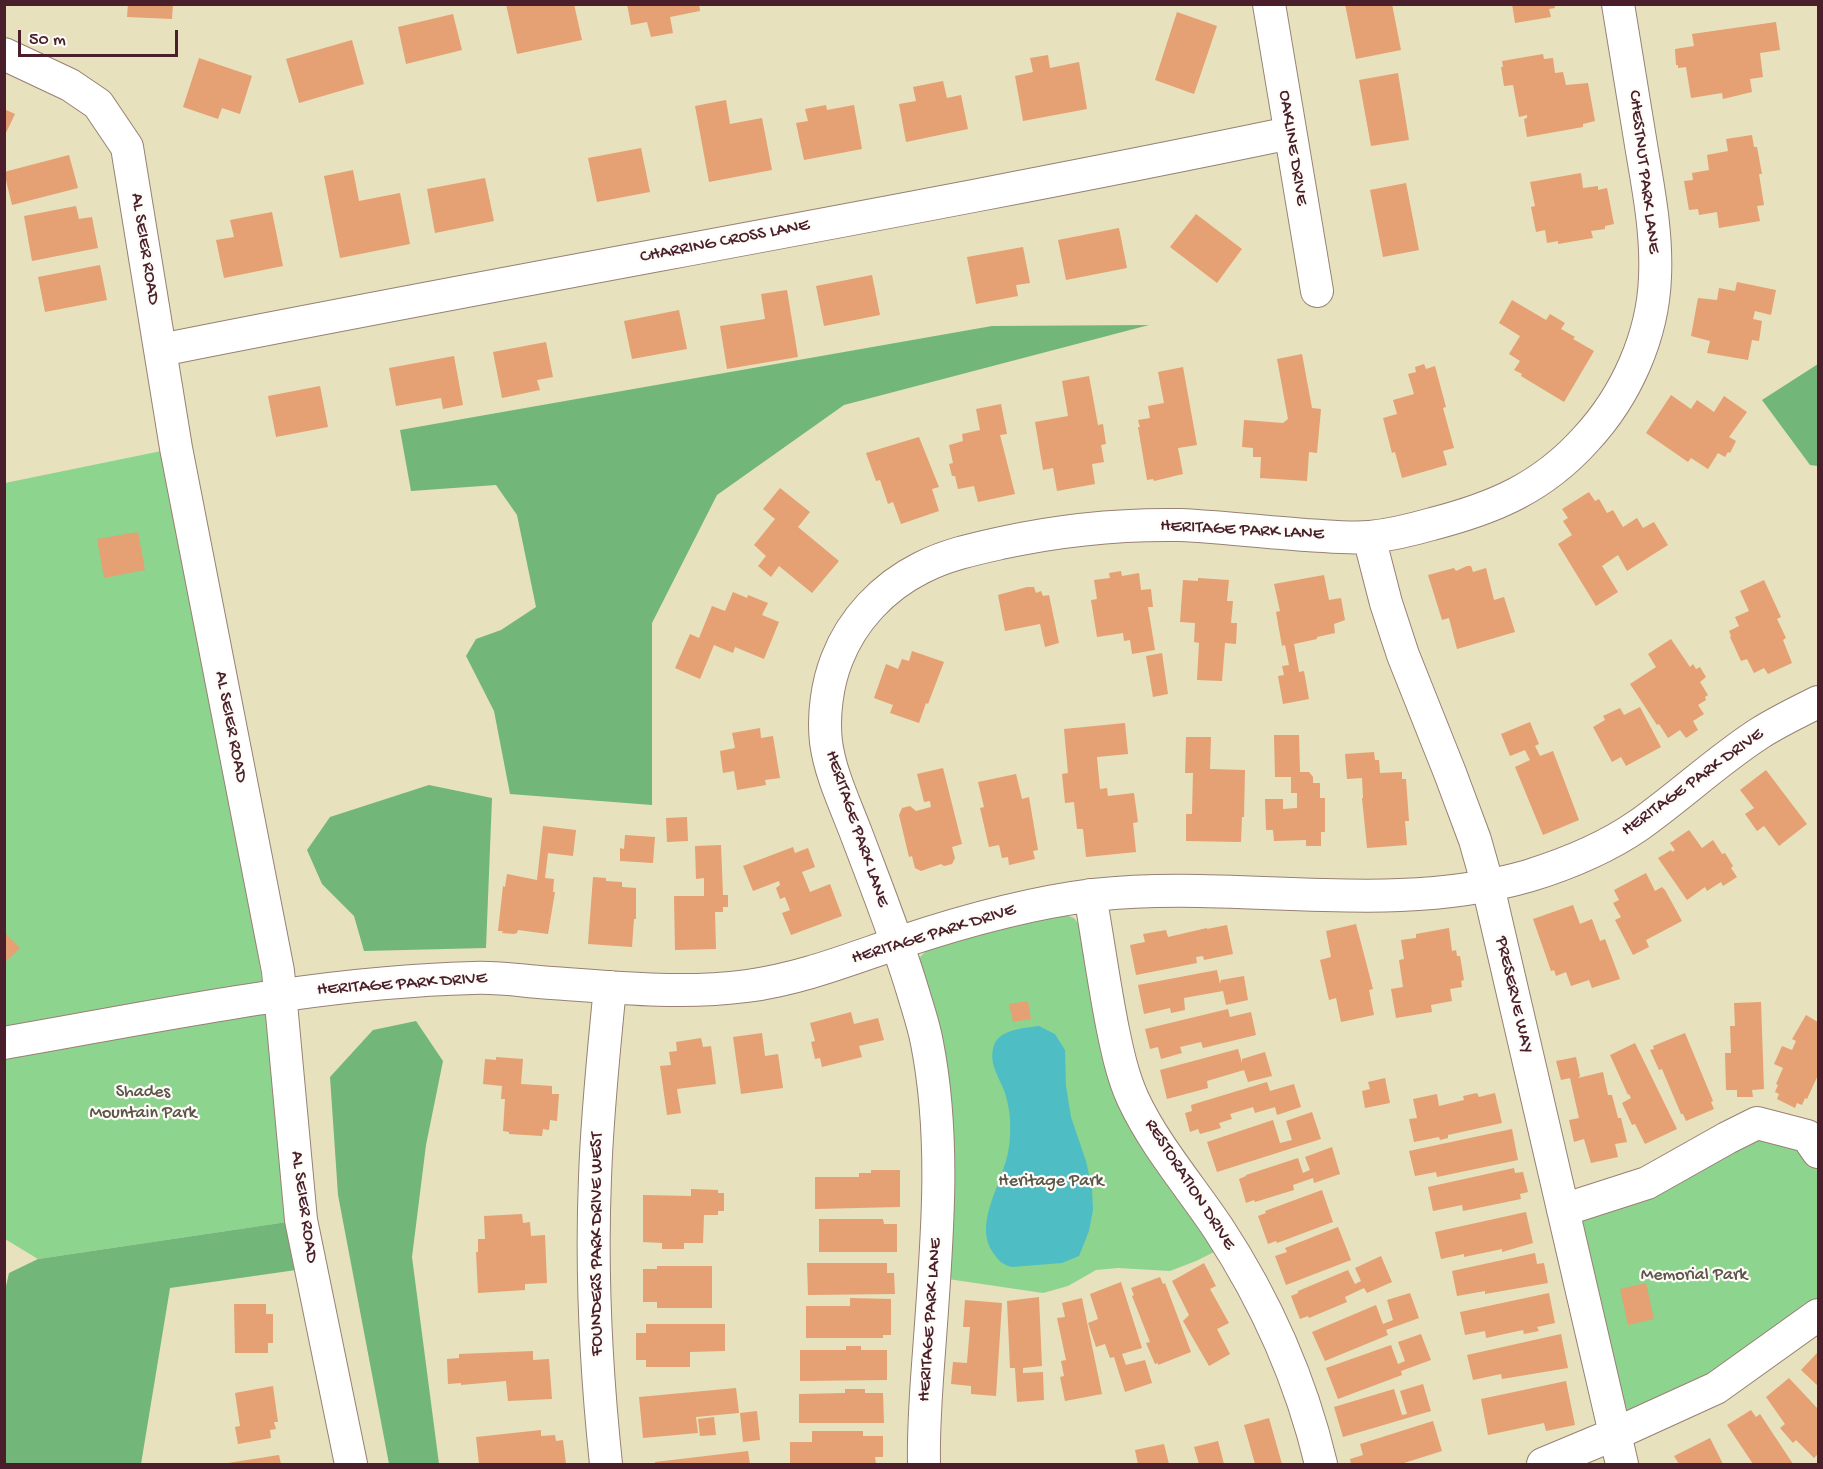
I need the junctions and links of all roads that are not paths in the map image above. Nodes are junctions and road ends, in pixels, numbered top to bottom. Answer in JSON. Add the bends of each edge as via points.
{"nodes":[{"id":1,"x":1269,"y":4,"type":"edge"},
{"id":2,"x":1618,"y":4,"type":"edge"},
{"id":3,"x":4,"y":54,"type":"edge"},
{"id":4,"x":1290,"y":133,"type":"junction"},
{"id":5,"x":1317,"y":291,"type":"dead end"},
{"id":6,"x":161,"y":350,"type":"junction"},
{"id":7,"x":1369,"y":537,"type":"junction"},
{"id":8,"x":1818,"y":702,"type":"edge"},
{"id":9,"x":1488,"y":886,"type":"junction"},
{"id":10,"x":1090,"y":896,"type":"junction"},
{"id":11,"x":898,"y":943,"type":"junction"},
{"id":12,"x":610,"y":987,"type":"junction"},
{"id":13,"x":282,"y":994,"type":"junction"},
{"id":14,"x":4,"y":1043,"type":"edge"},
{"id":15,"x":1818,"y":1152,"type":"edge"},
{"id":16,"x":1563,"y":1209,"type":"junction"},
{"id":17,"x":1818,"y":1315,"type":"edge"},
{"id":18,"x":1615,"y":1434,"type":"junction"},
{"id":19,"x":351,"y":1464,"type":"edge"},
{"id":20,"x":606,"y":1464,"type":"edge"},
{"id":21,"x":924,"y":1464,"type":"edge"},
{"id":22,"x":1321,"y":1464,"type":"edge"},
{"id":23,"x":1543,"y":1464,"type":"edge"},
{"id":24,"x":1622,"y":1464,"type":"edge"}],
"edges":[{"from":1,"to":4,"type":"street","name":"OAKLINE DRIVE"},
{"from":2,"to":7,"type":"street","name":"CHESTNUT PARK LANE","via":[[1650,196],[1655,277],[1642,342],[1621,395],[1570,456],[1526,489],[1468,515]]},
{"from":3,"to":6,"type":"street","name":"AL SEIER ROAD","via":[[98,104],[127,147]]},
{"from":4,"to":5,"type":"street","name":"OAKLINE DRIVE"},
{"from":4,"to":6,"type":"street","name":"CHARRING CROSS LANE"},
{"from":6,"to":13,"type":"street","name":"AL SEIER ROAD","via":[[176,448]]},
{"from":7,"to":9,"type":"street","name":"PRESERVE WAY","via":[[1403,655],[1475,840]]},
{"from":7,"to":11,"type":"street","name":"HERITAGE PARK LANE","via":[[1179,525],[1113,526],[1064,531],[958,552],[893,585],[868,608],[845,638],[833,667],[825,722],[831,764]]},
{"from":8,"to":9,"type":"street","name":"HERITAGE PARK DRIVE","via":[[1756,735],[1611,843],[1548,869]]},
{"from":9,"to":10,"type":"street","name":"HERITAGE PARK DRIVE","via":[[1371,897],[1172,890]]},
{"from":9,"to":16,"type":"street","name":"PRESERVE WAY"},
{"from":10,"to":11,"type":"street","name":"HERITAGE PARK DRIVE","via":[[1019,908]]},
{"from":10,"to":22,"type":"street","name":"RESTORATION DRIVE","via":[[1117,1048],[1133,1100],[1253,1286],[1295,1375]]},
{"from":11,"to":12,"type":"street","name":"HERITAGE PARK DRIVE","via":[[777,981],[694,990]]},
{"from":11,"to":21,"type":"street","name":"HERITAGE PARK LANE","via":[[927,1040],[939,1127]]},
{"from":12,"to":13,"type":"street","name":"HERITAGE PARK DRIVE","via":[[477,978],[361,984]]},
{"from":12,"to":20,"type":"street","name":"FOUNDERS PARK DRIVE WEST","via":[[595,1177],[594,1258],[597,1380]]},
{"from":13,"to":14,"type":"street","name":"HERITAGE PARK DRIVE"},
{"from":13,"to":19,"type":"street","name":"AL SEIER ROAD","via":[[302,1220]]},
{"from":15,"to":16,"type":"street","via":[[1808,1136],[1757,1123],[1647,1183]]},
{"from":16,"to":18,"type":"street","name":"PRESERVE WAY"},
{"from":17,"to":18,"type":"street","via":[[1716,1388]]},
{"from":18,"to":23,"type":"street"},
{"from":18,"to":24,"type":"street","name":"PRESERVE WAY"}]}
